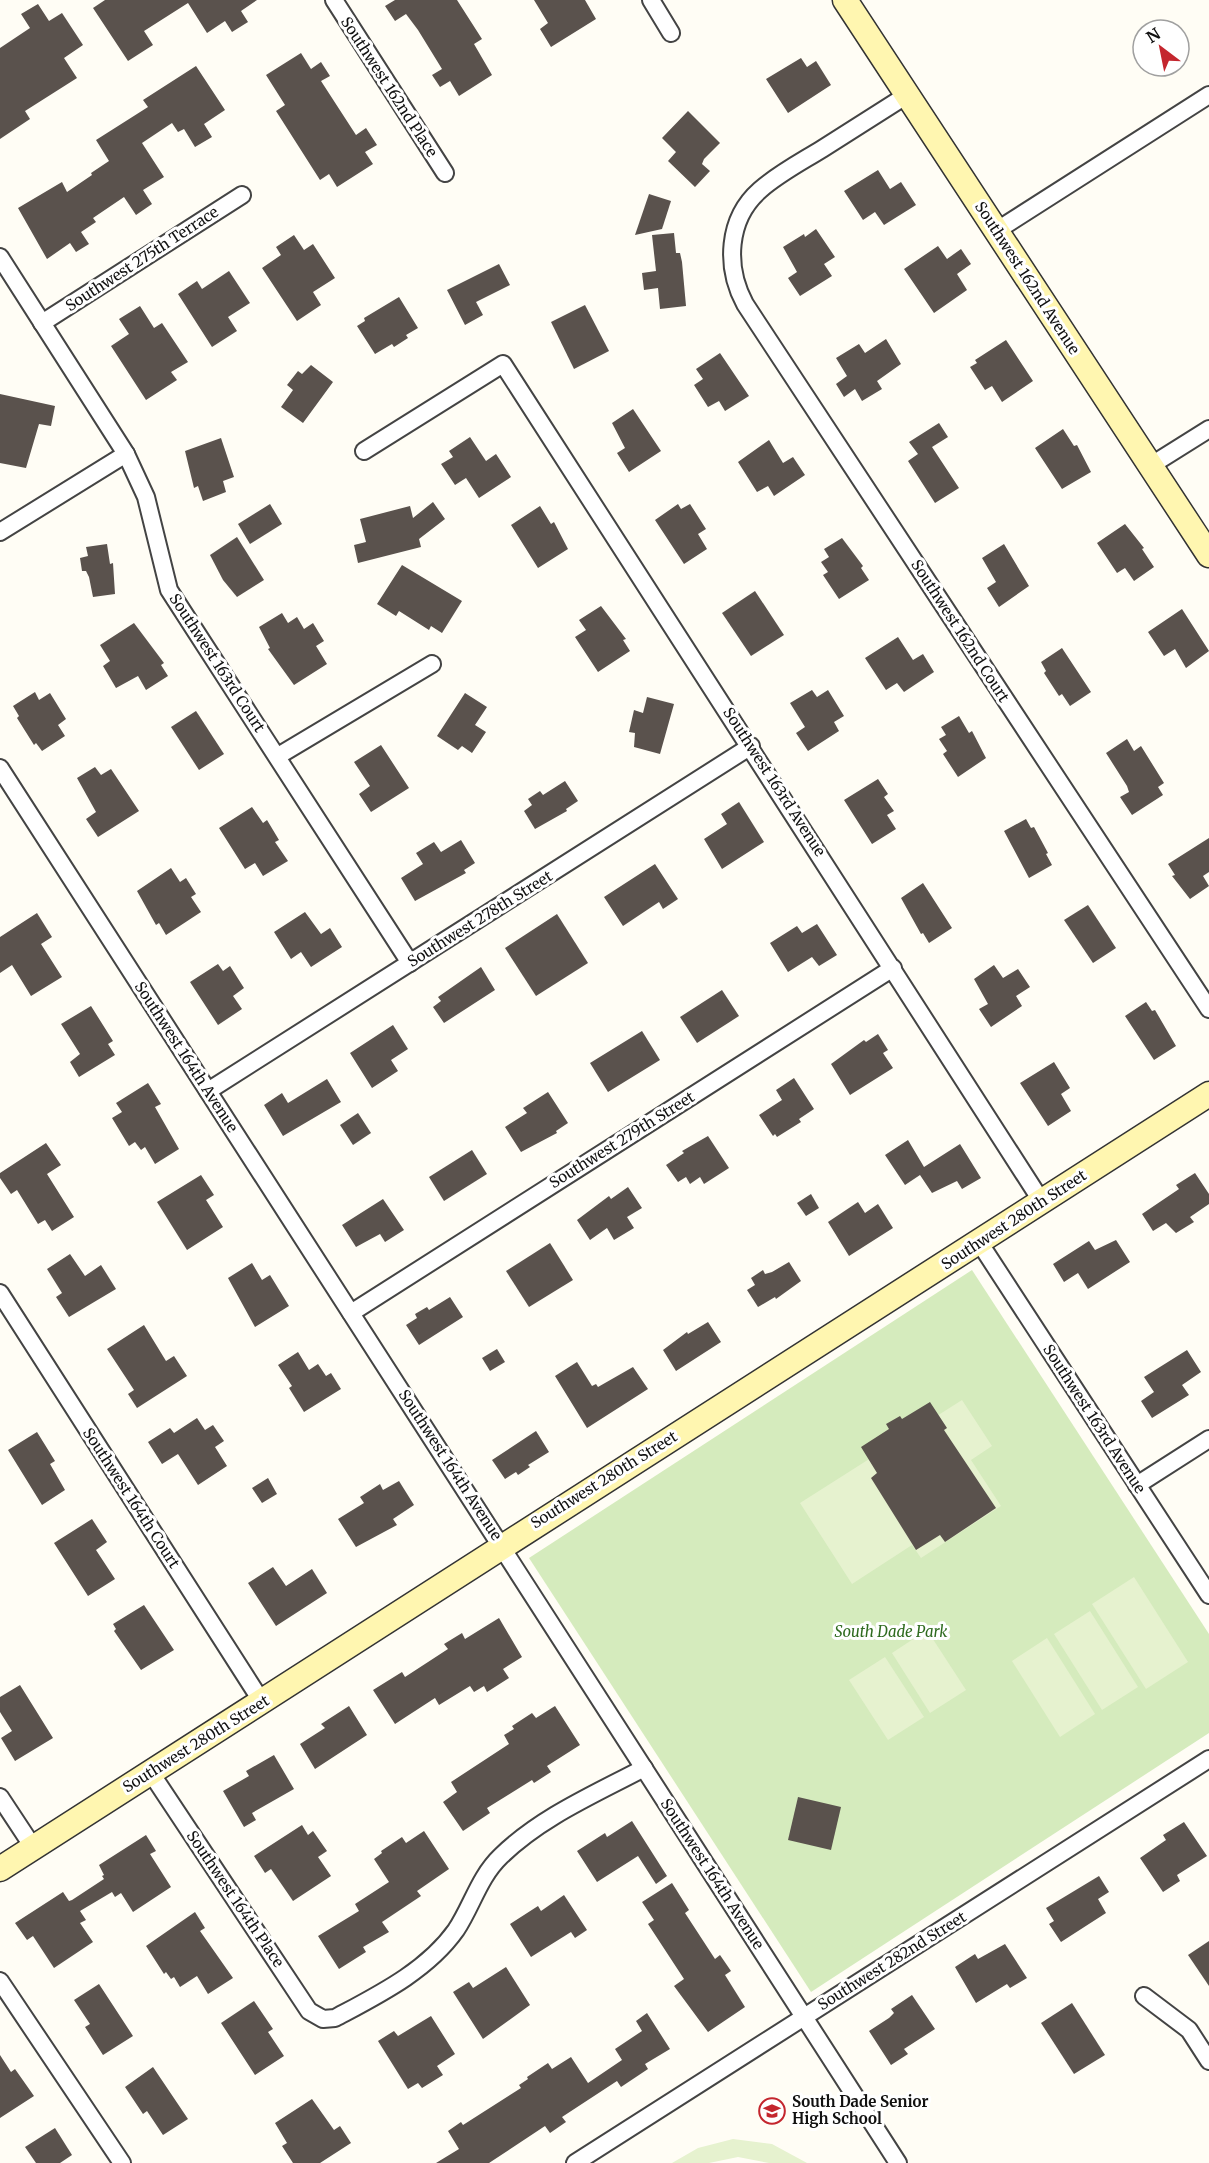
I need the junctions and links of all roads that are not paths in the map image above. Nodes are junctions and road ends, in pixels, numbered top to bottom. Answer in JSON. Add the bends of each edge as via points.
{"nodes":[{"id":1,"x":334,"y":0,"type":"edge"},
{"id":2,"x":651,"y":0,"type":"edge"},
{"id":3,"x":845,"y":0,"type":"edge"},
{"id":4,"x":672,"y":33,"type":"dead end"},
{"id":5,"x":907,"y":95,"type":"junction"},
{"id":6,"x":1209,"y":95,"type":"edge"},
{"id":7,"x":445,"y":174,"type":"dead end"},
{"id":8,"x":242,"y":195,"type":"dead end"},
{"id":9,"x":996,"y":231,"type":"junction"},
{"id":10,"x":0,"y":257,"type":"edge"},
{"id":11,"x":42,"y":323,"type":"junction"},
{"id":12,"x":1209,"y":429,"type":"edge"},
{"id":13,"x":364,"y":451,"type":"dead end"},
{"id":14,"x":126,"y":454,"type":"junction"},
{"id":15,"x":1150,"y":466,"type":"junction"},
{"id":16,"x":0,"y":532,"type":"edge"},
{"id":17,"x":1209,"y":555,"type":"edge"},
{"id":18,"x":432,"y":664,"type":"dead end"},
{"id":19,"x":751,"y":746,"type":"junction"},
{"id":20,"x":278,"y":756,"type":"junction"},
{"id":21,"x":0,"y":768,"type":"edge"},
{"id":22,"x":411,"y":963,"type":"junction"},
{"id":23,"x":893,"y":968,"type":"junction"},
{"id":24,"x":1209,"y":1009,"type":"edge"},
{"id":25,"x":208,"y":1091,"type":"junction"},
{"id":26,"x":1209,"y":1094,"type":"edge"},
{"id":27,"x":1042,"y":1202,"type":"junction"},
{"id":28,"x":979,"y":1242,"type":"junction"},
{"id":29,"x":0,"y":1293,"type":"edge"},
{"id":30,"x":351,"y":1313,"type":"junction"},
{"id":31,"x":1209,"y":1439,"type":"edge"},
{"id":32,"x":1137,"y":1485,"type":"junction"},
{"id":33,"x":502,"y":1545,"type":"junction"},
{"id":34,"x":1209,"y":1595,"type":"edge"},
{"id":35,"x":262,"y":1702,"type":"junction"},
{"id":36,"x":1209,"y":1759,"type":"edge"},
{"id":37,"x":644,"y":1768,"type":"junction"},
{"id":38,"x":151,"y":1773,"type":"junction"},
{"id":39,"x":0,"y":1797,"type":"edge"},
{"id":40,"x":33,"y":1847,"type":"junction"},
{"id":41,"x":0,"y":1869,"type":"edge"},
{"id":42,"x":0,"y":1981,"type":"edge"},
{"id":43,"x":1144,"y":1996,"type":"dead end"},
{"id":44,"x":803,"y":2017,"type":"junction"},
{"id":45,"x":1209,"y":2061,"type":"edge"},
{"id":46,"x":122,"y":2163,"type":"edge"},
{"id":47,"x":575,"y":2163,"type":"edge"},
{"id":48,"x":898,"y":2163,"type":"edge"}],
"edges":[{"from":1,"to":7,"type":"street","name":"Southwest 162nd Place"},
{"from":2,"to":4,"type":"street"},
{"from":3,"to":5,"type":"street","name":"Southwest 162nd Avenue"},
{"from":5,"to":9,"type":"street","name":"Southwest 162nd Avenue"},
{"from":5,"to":24,"type":"street","name":"Southwest 162nd Court","via":[[759,190],[744,210],[731,246],[734,276],[745,304]]},
{"from":6,"to":9,"type":"street"},
{"from":8,"to":11,"type":"street","name":"Southwest 275th Terrace"},
{"from":9,"to":15,"type":"street","name":"Southwest 162nd Avenue"},
{"from":10,"to":11,"type":"street","name":"Southwest 163rd Court"},
{"from":11,"to":14,"type":"street","name":"Southwest 163rd Court"},
{"from":12,"to":15,"type":"street"},
{"from":13,"to":19,"type":"street","name":"Southwest 163rd Avenue","via":[[503,364]]},
{"from":14,"to":16,"type":"street"},
{"from":14,"to":20,"type":"street","name":"Southwest 163rd Court","via":[[146,497],[169,590]]},
{"from":15,"to":17,"type":"street","name":"Southwest 162nd Avenue"},
{"from":18,"to":20,"type":"street"},
{"from":19,"to":22,"type":"street","name":"Southwest 278th Street"},
{"from":19,"to":23,"type":"street","name":"Southwest 163rd Avenue"},
{"from":20,"to":22,"type":"street","name":"Southwest 163rd Court"},
{"from":21,"to":25,"type":"street","name":"Southwest 164th Avenue"},
{"from":22,"to":25,"type":"street","name":"Southwest 278th Street"},
{"from":23,"to":27,"type":"street","name":"Southwest 163rd Avenue"},
{"from":23,"to":30,"type":"street","name":"Southwest 279th Street"},
{"from":25,"to":30,"type":"street","name":"Southwest 164th Avenue"},
{"from":26,"to":27,"type":"street","name":"Southwest 280th Street"},
{"from":27,"to":28,"type":"street","name":"Southwest 280th Street"},
{"from":28,"to":32,"type":"street","name":"Southwest 163rd Avenue"},
{"from":28,"to":33,"type":"street","name":"Southwest 280th Street"},
{"from":29,"to":35,"type":"street","name":"Southwest 164th Court"},
{"from":30,"to":33,"type":"street","name":"Southwest 164th Avenue"},
{"from":31,"to":32,"type":"street"},
{"from":32,"to":34,"type":"street","name":"Southwest 163rd Avenue"},
{"from":33,"to":35,"type":"street","name":"Southwest 280th Street"},
{"from":33,"to":37,"type":"street","name":"Southwest 164th Avenue"},
{"from":35,"to":38,"type":"street","name":"Southwest 280th Street"},
{"from":36,"to":44,"type":"street","name":"Southwest 282nd Street"},
{"from":37,"to":38,"type":"street","name":"Southwest 164th Place","via":[[538,1826],[499,1857],[471,1897],[456,1929],[422,1967],[343,2014],[324,2019],[309,2011]]},
{"from":37,"to":44,"type":"street","name":"Southwest 164th Avenue"},
{"from":38,"to":40,"type":"street","name":"Southwest 280th Street"},
{"from":39,"to":40,"type":"street"},
{"from":40,"to":41,"type":"street","name":"Southwest 280th Street"},
{"from":42,"to":46,"type":"street"},
{"from":43,"to":45,"type":"street","via":[[1189,2030]]},
{"from":44,"to":47,"type":"street","name":"Southwest 282nd Street"},
{"from":44,"to":48,"type":"street","name":"Southwest 164th Avenue"}]}
